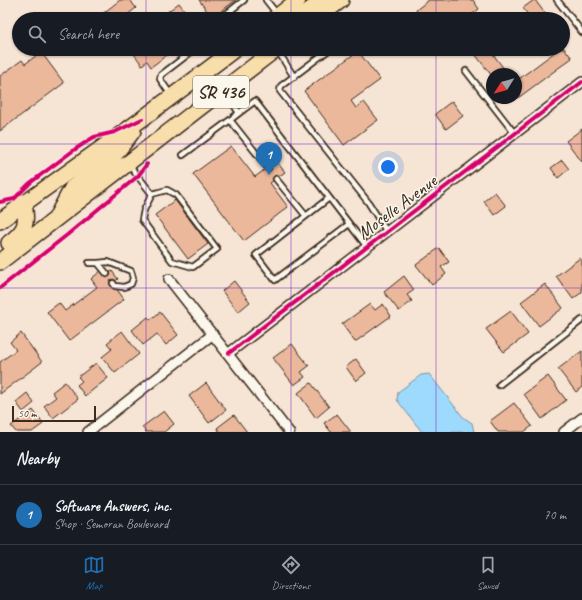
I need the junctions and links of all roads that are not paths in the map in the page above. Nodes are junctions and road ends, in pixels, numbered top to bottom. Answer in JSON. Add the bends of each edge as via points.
{"nodes":[{"id":1,"x":244,"y":0,"type":"edge"},
{"id":2,"x":266,"y":0,"type":"edge"},
{"id":3,"x":298,"y":0,"type":"edge"},
{"id":4,"x":323,"y":0,"type":"edge"},
{"id":5,"x":340,"y":0,"type":"edge"},
{"id":6,"x":557,"y":0,"type":"edge"},
{"id":7,"x":229,"y":12,"type":"edge"},
{"id":8,"x":273,"y":12,"type":"edge"},
{"id":9,"x":282,"y":12,"type":"edge"},
{"id":10,"x":307,"y":12,"type":"edge"},
{"id":11,"x":325,"y":12,"type":"edge"},
{"id":12,"x":566,"y":12,"type":"edge"},
{"id":13,"x":570,"y":17,"type":"edge"},
{"id":14,"x":582,"y":32,"type":"edge"},
{"id":15,"x":186,"y":56,"type":"edge"},
{"id":16,"x":215,"y":56,"type":"edge"},
{"id":17,"x":267,"y":56,"type":"edge"},
{"id":18,"x":280,"y":56,"type":"edge"},
{"id":19,"x":321,"y":56,"type":"edge"},
{"id":20,"x":466,"y":71,"type":"dead end"},
{"id":21,"x":294,"y":77,"type":"junction"},
{"id":22,"x":582,"y":82,"type":"edge"},
{"id":23,"x":224,"y":90,"type":"junction"},
{"id":24,"x":172,"y":96,"type":"junction"},
{"id":25,"x":239,"y":113,"type":"junction"},
{"id":26,"x":142,"y":119,"type":"junction"},
{"id":27,"x":230,"y":120,"type":"junction"},
{"id":28,"x":515,"y":134,"type":"junction"},
{"id":29,"x":183,"y":155,"type":"dead end"},
{"id":30,"x":128,"y":164,"type":"junction"},
{"id":31,"x":268,"y":168,"type":"dead end"},
{"id":32,"x":276,"y":179,"type":"dead end"},
{"id":33,"x":152,"y":194,"type":"junction"},
{"id":34,"x":329,"y":198,"type":"junction"},
{"id":35,"x":24,"y":202,"type":"junction"},
{"id":36,"x":306,"y":216,"type":"junction"},
{"id":37,"x":55,"y":219,"type":"junction"},
{"id":38,"x":0,"y":221,"type":"edge"},
{"id":39,"x":349,"y":224,"type":"junction"},
{"id":40,"x":387,"y":232,"type":"junction"},
{"id":41,"x":367,"y":247,"type":"junction"},
{"id":42,"x":0,"y":250,"type":"edge"},
{"id":43,"x":0,"y":262,"type":"edge"},
{"id":44,"x":89,"y":263,"type":"dead end"},
{"id":45,"x":98,"y":263,"type":"junction"},
{"id":46,"x":107,"y":274,"type":"dead end"},
{"id":47,"x":169,"y":278,"type":"dead end"},
{"id":48,"x":113,"y":283,"type":"dead end"},
{"id":49,"x":582,"y":320,"type":"edge"},
{"id":50,"x":213,"y":334,"type":"junction"},
{"id":51,"x":229,"y":353,"type":"junction"},
{"id":52,"x":499,"y":385,"type":"dead end"},
{"id":53,"x":582,"y":418,"type":"edge"},
{"id":54,"x":88,"y":432,"type":"edge"},
{"id":55,"x":289,"y":432,"type":"edge"},
{"id":56,"x":564,"y":432,"type":"edge"}],
"edges":[{"from":1,"to":7,"type":"lane"},
{"from":2,"to":8,"type":"lane"},
{"from":3,"to":9,"type":"main road"},
{"from":4,"to":10,"type":"main road"},
{"from":5,"to":11,"type":"main road"},
{"from":6,"to":12,"type":"lane"},
{"from":13,"to":14,"type":"lane"},
{"from":15,"to":24,"type":"lane","via":[[161,75],[160,79]]},
{"from":16,"to":24,"type":"main road","number":"SR 436"},
{"from":17,"to":23,"type":"main road","number":"SR 436"},
{"from":18,"to":21,"type":"lane"},
{"from":19,"to":21,"type":"lane"},
{"from":20,"to":28,"type":"lane"},
{"from":21,"to":40,"type":"lane","via":[[281,86],[280,91],[368,202]]},
{"from":22,"to":28,"type":"street","name":"Moselle Avenue"},
{"from":23,"to":25,"type":"lane"},
{"from":23,"to":30,"type":"main road","number":"SR 436"},
{"from":24,"to":26,"type":"main road","number":"SR 436"},
{"from":25,"to":27,"type":"lane"},
{"from":25,"to":34,"type":"lane","via":[[255,101]]},
{"from":26,"to":35,"type":"main road","number":"SR 436"},
{"from":26,"to":37,"type":"main road","via":[[113,157],[72,188]]},
{"from":27,"to":29,"type":"lane"},
{"from":27,"to":31,"type":"lane"},
{"from":28,"to":40,"type":"street","name":"Moselle Avenue"},
{"from":30,"to":33,"type":"lane"},
{"from":30,"to":37,"type":"main road","number":"SR 436"},
{"from":32,"to":36,"type":"lane"},
{"from":33,"to":33,"type":"lane","via":[[142,220],[172,260],[193,267],[217,248],[176,195],[167,190]]},
{"from":34,"to":36,"type":"lane"},
{"from":34,"to":39,"type":"lane"},
{"from":35,"to":38,"type":"main road","number":"SR 436"},
{"from":35,"to":42,"type":"main road","via":[[24,229]]},
{"from":36,"to":39,"type":"lane","via":[[256,255],[275,280]]},
{"from":37,"to":43,"type":"main road","number":"SR 436"},
{"from":39,"to":41,"type":"lane"},
{"from":40,"to":41,"type":"street","name":"Moselle Avenue"},
{"from":41,"to":51,"type":"street","name":"Moselle Avenue"},
{"from":44,"to":45,"type":"lane"},
{"from":45,"to":46,"type":"lane"},
{"from":45,"to":48,"type":"lane","via":[[108,262],[131,271],[131,284],[124,287],[115,286]]},
{"from":47,"to":50,"type":"street"},
{"from":49,"to":52,"type":"lane"},
{"from":50,"to":51,"type":"street"},
{"from":50,"to":54,"type":"street"},
{"from":51,"to":55,"type":"street"},
{"from":53,"to":56,"type":"street"}]}
